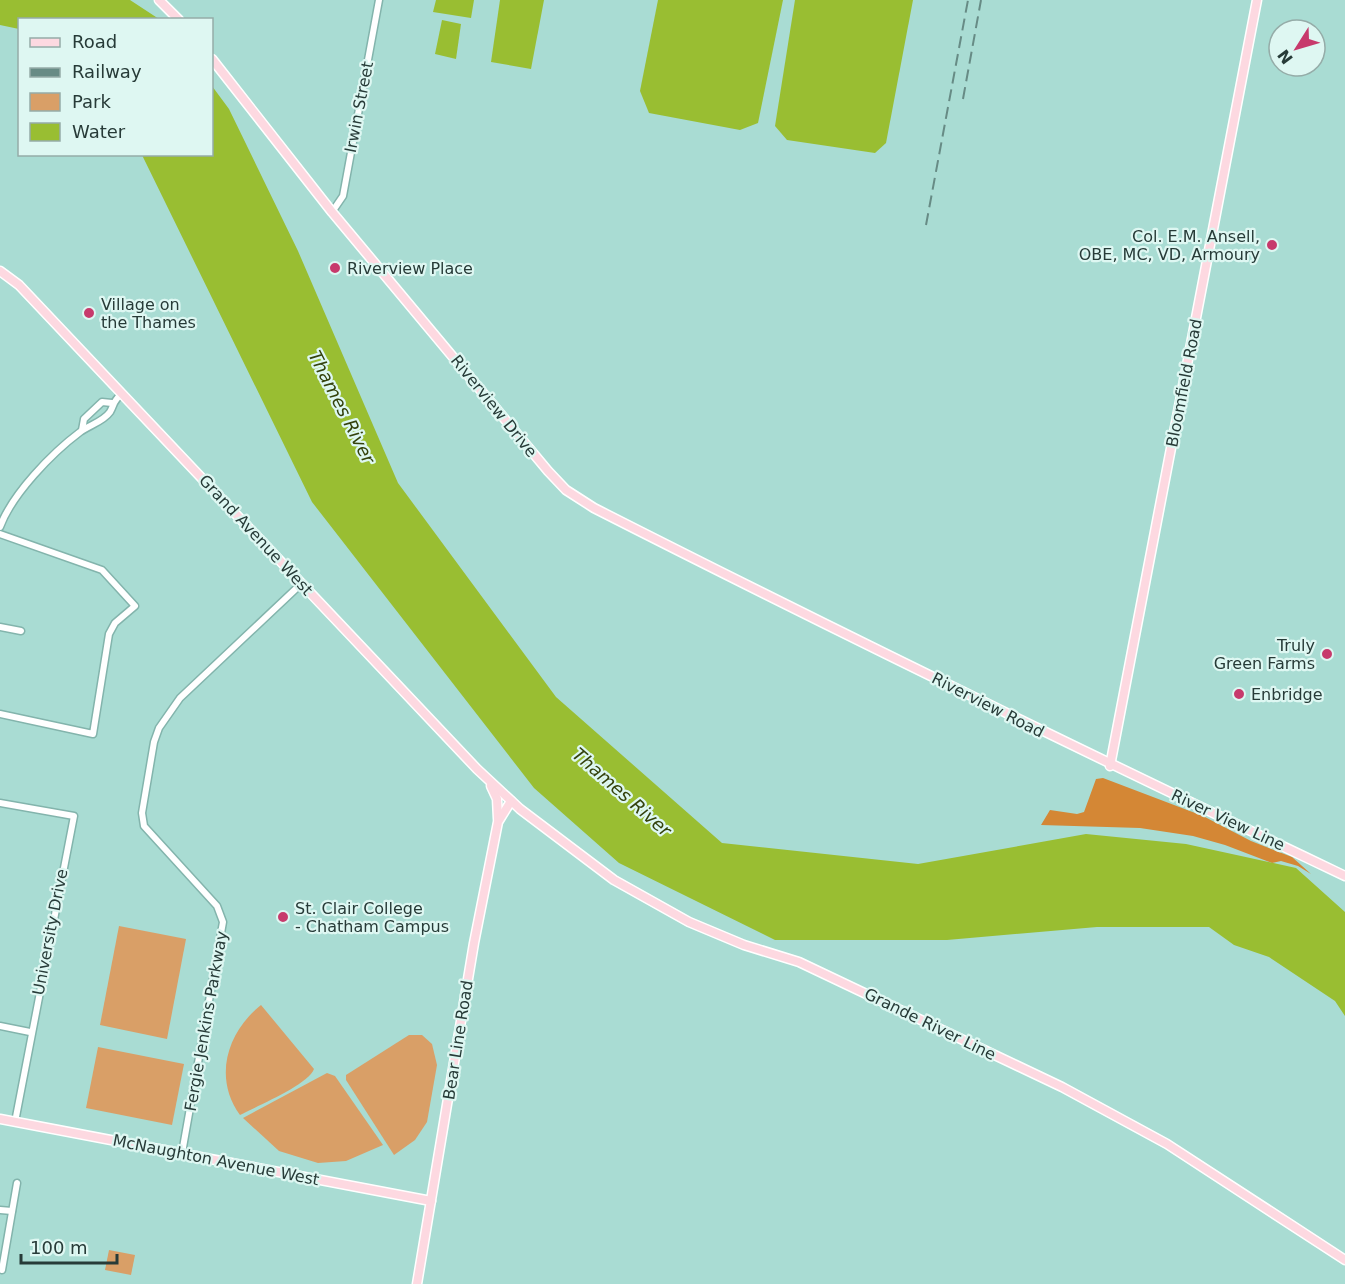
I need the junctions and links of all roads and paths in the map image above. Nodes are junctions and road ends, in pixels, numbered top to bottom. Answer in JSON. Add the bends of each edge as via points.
{"nodes":[{"id":1,"x":159,"y":0,"type":"edge"},
{"id":2,"x":379,"y":0,"type":"edge"},
{"id":3,"x":1257,"y":0,"type":"edge"},
{"id":4,"x":177,"y":18,"type":"edge"},
{"id":5,"x":213,"y":60,"type":"edge"},
{"id":6,"x":332,"y":212,"type":"junction"},
{"id":7,"x":0,"y":271,"type":"edge"},
{"id":8,"x":122,"y":393,"type":"junction"},
{"id":9,"x":112,"y":403,"type":"junction"},
{"id":10,"x":82,"y":430,"type":"junction"},
{"id":11,"x":0,"y":526,"type":"edge"},
{"id":12,"x":0,"y":534,"type":"edge"},
{"id":13,"x":301,"y":584,"type":"junction"},
{"id":14,"x":0,"y":627,"type":"edge"},
{"id":15,"x":21,"y":631,"type":"dead end"},
{"id":16,"x":866,"y":644,"type":"joint"},
{"id":17,"x":0,"y":714,"type":"edge"},
{"id":18,"x":1110,"y":766,"type":"junction"},
{"id":19,"x":483,"y":776,"type":"junction"},
{"id":20,"x":511,"y":801,"type":"junction"},
{"id":21,"x":0,"y":803,"type":"edge"},
{"id":22,"x":498,"y":822,"type":"junction"},
{"id":23,"x":1345,"y":876,"type":"edge"},
{"id":24,"x":0,"y":1026,"type":"edge"},
{"id":25,"x":30,"y":1032,"type":"junction"},
{"id":26,"x":0,"y":1119,"type":"edge"},
{"id":27,"x":15,"y":1122,"type":"junction"},
{"id":28,"x":182,"y":1153,"type":"junction"},
{"id":29,"x":17,"y":1183,"type":"dead end"},
{"id":30,"x":432,"y":1201,"type":"junction"},
{"id":31,"x":0,"y":1210,"type":"edge"},
{"id":32,"x":12,"y":1211,"type":"junction"},
{"id":33,"x":3,"y":1237,"type":"edge"},
{"id":34,"x":1345,"y":1260,"type":"edge"},
{"id":35,"x":2,"y":1270,"type":"dead end"},
{"id":36,"x":417,"y":1284,"type":"edge"}],
"edges":[{"from":1,"to":4,"type":"main road"},
{"from":2,"to":6,"type":"street","name":"Irwin Street","via":[[342,196]]},
{"from":3,"to":18,"type":"main road","name":"Bloomfield Road"},
{"from":5,"to":6,"type":"main road","name":"Riverview Drive"},
{"from":6,"to":16,"type":"main road","name":"Riverview Drive","via":[[562,486],[594,508]]},
{"from":7,"to":8,"type":"main road","name":"Grand Avenue West","via":[[27,293]]},
{"from":8,"to":9,"type":"street"},
{"from":8,"to":13,"type":"main road","name":"Grand Avenue West"},
{"from":9,"to":10,"type":"street","via":[[110,411],[92,427]]},
{"from":9,"to":10,"type":"street","via":[[102,402],[84,419]]},
{"from":10,"to":11,"type":"street","via":[[22,489]]},
{"from":12,"to":17,"type":"street","via":[[102,570],[135,606],[115,623],[109,634],[93,734]]},
{"from":13,"to":19,"type":"main road","name":"Grand Avenue West"},
{"from":13,"to":28,"type":"street","name":"Fergie Jenkins Parkway","via":[[180,698],[154,742],[142,813],[144,826],[217,906],[223,921]]},
{"from":14,"to":15,"type":"street"},
{"from":16,"to":18,"type":"main road","name":"Riverview Road"},
{"from":18,"to":23,"type":"main road","name":"River View Line"},
{"from":19,"to":20,"type":"main road","name":"Grand Avenue West"},
{"from":19,"to":22,"type":"main road","via":[[495,793]]},
{"from":20,"to":22,"type":"main road","name":"Bear Line Road"},
{"from":20,"to":34,"type":"main road","name":"Grande River Line","via":[[614,879],[689,922],[799,962],[1062,1087],[1167,1144]]},
{"from":21,"to":25,"type":"street","name":"University Drive","via":[[74,816]]},
{"from":22,"to":30,"type":"main road","name":"Bear Line Road"},
{"from":24,"to":25,"type":"street"},
{"from":25,"to":27,"type":"street","name":"University Drive"},
{"from":26,"to":27,"type":"main road","name":"McNaughton Avenue West"},
{"from":27,"to":28,"type":"main road","name":"McNaughton Avenue West"},
{"from":28,"to":30,"type":"main road","name":"McNaughton Avenue West"},
{"from":29,"to":32,"type":"street"},
{"from":30,"to":36,"type":"main road","name":"Bear Line Road"},
{"from":31,"to":32,"type":"street"},
{"from":32,"to":33,"type":"street"},
{"from":33,"to":35,"type":"street"}]}
